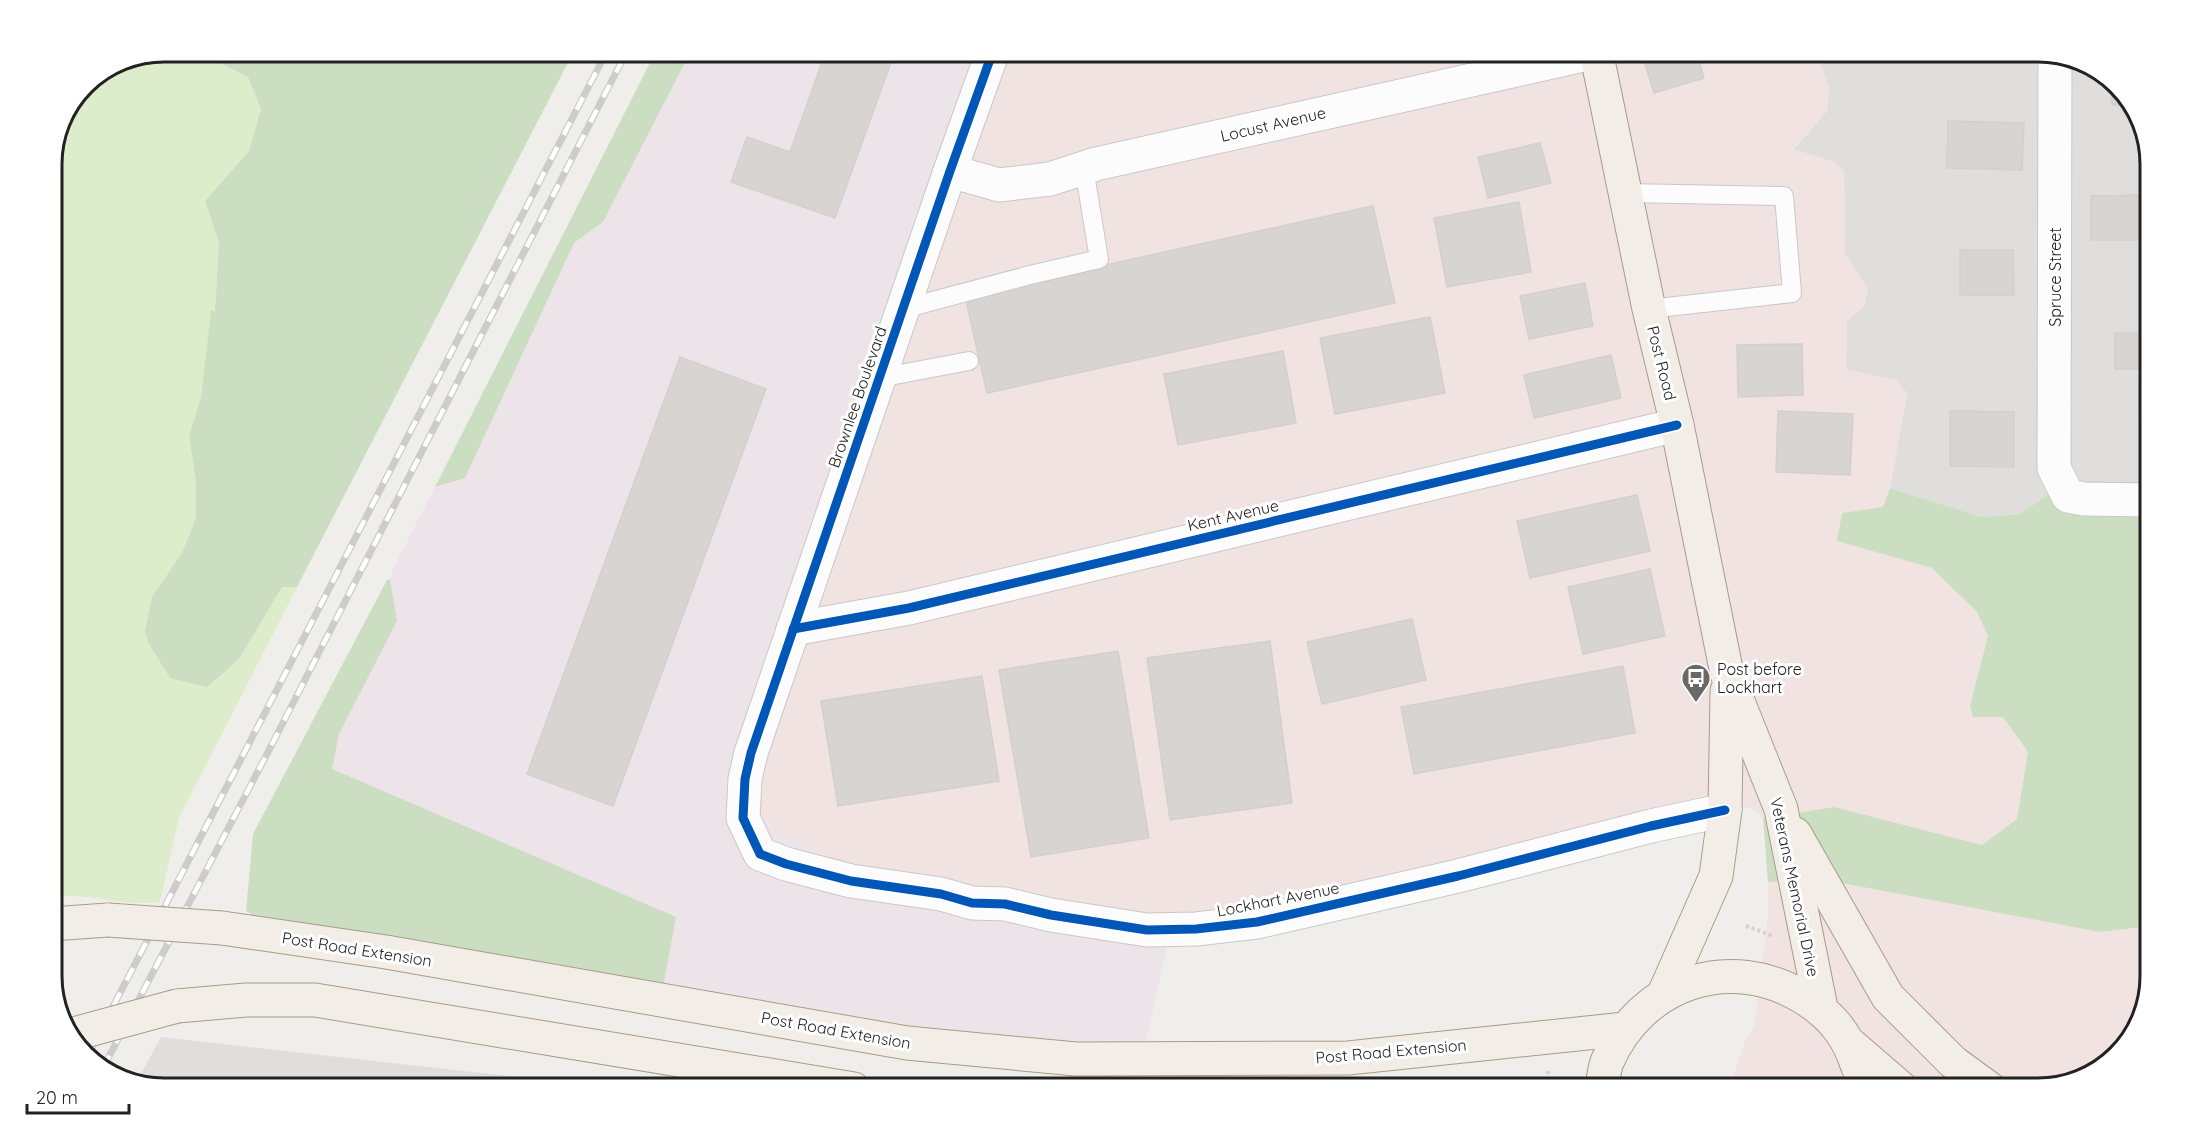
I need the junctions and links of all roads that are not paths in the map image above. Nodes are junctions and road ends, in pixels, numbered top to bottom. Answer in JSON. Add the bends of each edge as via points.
{"nodes":[{"id":1,"x":989,"y":62,"type":"edge"},
{"id":2,"x":1552,"y":62,"type":"edge"},
{"id":3,"x":1598,"y":62,"type":"edge"},
{"id":4,"x":2055,"y":63,"type":"edge"},
{"id":5,"x":1084,"y":168,"type":"junction"},
{"id":6,"x":950,"y":171,"type":"junction"},
{"id":7,"x":1625,"y":194,"type":"junction"},
{"id":8,"x":903,"y":309,"type":"junction"},
{"id":9,"x":1649,"y":309,"type":"junction"},
{"id":10,"x":969,"y":361,"type":"dead end"},
{"id":11,"x":879,"y":378,"type":"junction"},
{"id":12,"x":1677,"y":425,"type":"junction"},
{"id":13,"x":2139,"y":500,"type":"edge"},
{"id":14,"x":793,"y":629,"type":"junction"},
{"id":15,"x":1727,"y":674,"type":"junction"},
{"id":16,"x":751,"y":753,"type":"joint"},
{"id":17,"x":1781,"y":809,"type":"junction"},
{"id":18,"x":1725,"y":810,"type":"junction"},
{"id":19,"x":62,"y":923,"type":"edge"},
{"id":20,"x":1664,"y":994,"type":"junction"},
{"id":21,"x":1821,"y":1008,"type":"junction"},
{"id":22,"x":1625,"y":1029,"type":"junction"},
{"id":23,"x":79,"y":1033,"type":"edge"},
{"id":24,"x":1850,"y":1044,"type":"junction"},
{"id":25,"x":787,"y":1078,"type":"edge"},
{"id":26,"x":1604,"y":1078,"type":"edge"},
{"id":27,"x":1861,"y":1078,"type":"edge"},
{"id":28,"x":1889,"y":1078,"type":"edge"},
{"id":29,"x":1975,"y":1078,"type":"edge"}],
"edges":[{"from":1,"to":6,"type":"street","name":"Brownlee Boulevard"},
{"from":2,"to":5,"type":"street","name":"Locust Avenue"},
{"from":3,"to":7,"type":"main road","name":"Post Road"},
{"from":4,"to":13,"type":"street","name":"Spruce Street","via":[[2054,468],[2068,496]]},
{"from":5,"to":6,"type":"street","name":"Locust Avenue","via":[[1050,179],[999,185]]},
{"from":5,"to":8,"type":"lane","via":[[1099,259]]},
{"from":6,"to":8,"type":"street","name":"Brownlee Boulevard"},
{"from":7,"to":9,"type":"main road","name":"Post Road"},
{"from":7,"to":9,"type":"lane","via":[[1784,196],[1792,293]]},
{"from":8,"to":11,"type":"street","name":"Brownlee Boulevard"},
{"from":9,"to":12,"type":"main road","name":"Post Road"},
{"from":10,"to":11,"type":"lane"},
{"from":11,"to":14,"type":"street","name":"Brownlee Boulevard"},
{"from":12,"to":14,"type":"street","name":"Kent Avenue","via":[[909,608]]},
{"from":12,"to":15,"type":"main road","name":"Post Road"},
{"from":14,"to":16,"type":"street","name":"Brownlee Boulevard"},
{"from":15,"to":17,"type":"main road","name":"Veterans Memorial Drive"},
{"from":15,"to":18,"type":"main road"},
{"from":16,"to":18,"type":"street","name":"Lockhart Avenue","via":[[743,818],[760,854],[851,881],[1147,930],[1257,922]]},
{"from":17,"to":21,"type":"main road","name":"Veterans Memorial Drive"},
{"from":17,"to":29,"type":"main road","via":[[1888,996],[1953,1062]]},
{"from":18,"to":20,"type":"main road","via":[[1716,876]]},
{"from":19,"to":22,"type":"main road","name":"Post Road Extension","bridge":true,"via":[[108,920],[222,928],[386,952],[907,1043],[1076,1059],[1348,1058]]},
{"from":20,"to":21,"type":"main road","via":[[1702,979],[1744,976],[1785,986]]},
{"from":20,"to":22,"type":"main road"},
{"from":21,"to":24,"type":"main road"},
{"from":22,"to":26,"type":"main road"},
{"from":23,"to":25,"type":"main road","bridge":true,"via":[[177,1006],[315,1000]]},
{"from":24,"to":27,"type":"main road"},
{"from":24,"to":28,"type":"main road"}]}
